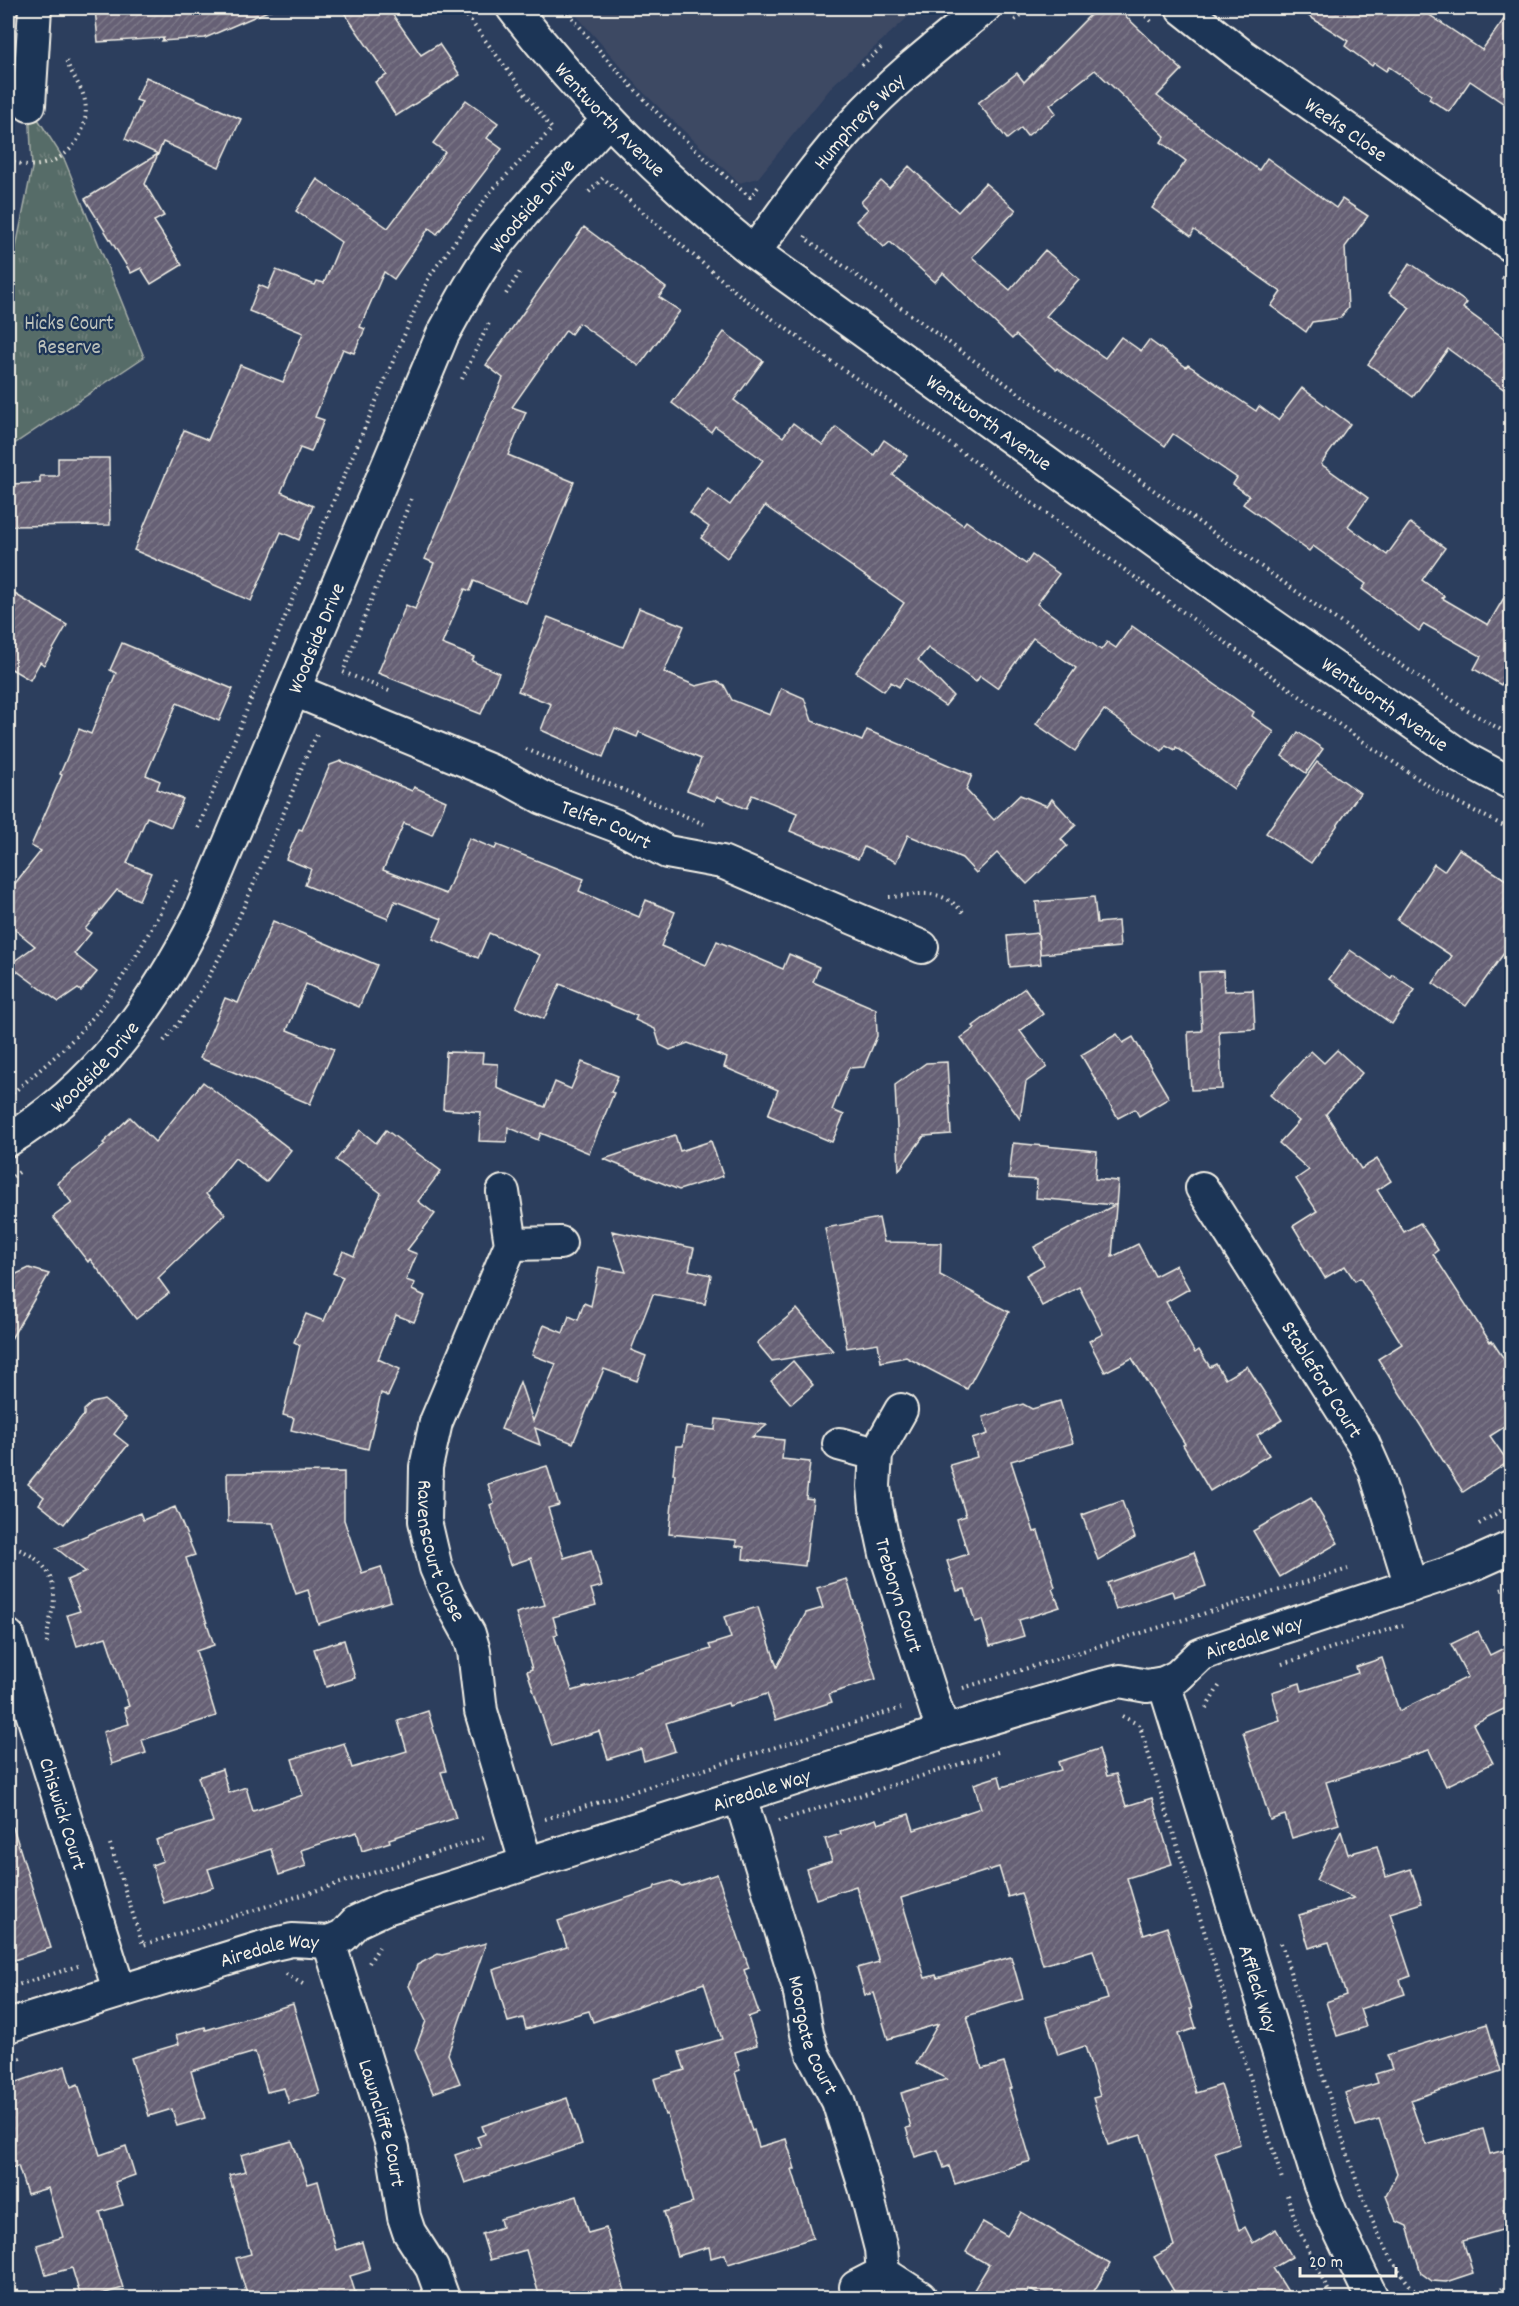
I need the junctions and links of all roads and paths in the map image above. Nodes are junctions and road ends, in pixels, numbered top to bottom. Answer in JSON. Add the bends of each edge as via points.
{"nodes":[{"id":1,"x":35,"y":8,"type":"edge"},
{"id":2,"x":461,"y":8,"type":"edge"},
{"id":3,"x":513,"y":8,"type":"edge"},
{"id":4,"x":565,"y":8,"type":"edge"},
{"id":5,"x":984,"y":8,"type":"edge"},
{"id":6,"x":1030,"y":8,"type":"edge"},
{"id":7,"x":1182,"y":8,"type":"edge"},
{"id":8,"x":1011,"y":23,"type":"dead end"},
{"id":9,"x":29,"y":105,"type":"dead end"},
{"id":10,"x":608,"y":120,"type":"junction"},
{"id":11,"x":588,"y":193,"type":"dead end"},
{"id":12,"x":750,"y":198,"type":"dead end"},
{"id":13,"x":811,"y":230,"type":"dead end"},
{"id":14,"x":1512,"y":246,"type":"edge"},
{"id":15,"x":754,"y":252,"type":"junction"},
{"id":16,"x":520,"y":272,"type":"dead end"},
{"id":17,"x":501,"y":301,"type":"dead end"},
{"id":18,"x":489,"y":321,"type":"dead end"},
{"id":19,"x":460,"y":383,"type":"dead end"},
{"id":20,"x":412,"y":496,"type":"dead end"},
{"id":21,"x":294,"y":690,"type":"junction"},
{"id":22,"x":397,"y":695,"type":"dead end"},
{"id":23,"x":1512,"y":736,"type":"edge"},
{"id":24,"x":525,"y":749,"type":"dead end"},
{"id":25,"x":1512,"y":784,"type":"edge"},
{"id":26,"x":708,"y":826,"type":"dead end"},
{"id":27,"x":1512,"y":830,"type":"edge"},
{"id":28,"x":196,"y":833,"type":"dead end"},
{"id":29,"x":178,"y":876,"type":"dead end"},
{"id":30,"x":884,"y":897,"type":"dead end"},
{"id":31,"x":963,"y":912,"type":"dead end"},
{"id":32,"x":922,"y":947,"type":"dead end"},
{"id":33,"x":8,"y":1097,"type":"edge"},
{"id":34,"x":8,"y":1140,"type":"edge"},
{"id":35,"x":1202,"y":1188,"type":"dead end"},
{"id":36,"x":503,"y":1191,"type":"dead end"},
{"id":37,"x":560,"y":1243,"type":"dead end"},
{"id":38,"x":511,"y":1244,"type":"junction"},
{"id":39,"x":901,"y":1410,"type":"dead end"},
{"id":40,"x":839,"y":1444,"type":"dead end"},
{"id":41,"x":876,"y":1454,"type":"junction"},
{"id":42,"x":1512,"y":1504,"type":"edge"},
{"id":43,"x":1472,"y":1528,"type":"dead end"},
{"id":44,"x":8,"y":1546,"type":"edge"},
{"id":45,"x":1512,"y":1547,"type":"edge"},
{"id":46,"x":1358,"y":1567,"type":"dead end"},
{"id":47,"x":1411,"y":1586,"type":"junction"},
{"id":48,"x":1512,"y":1586,"type":"edge"},
{"id":49,"x":1490,"y":1594,"type":"dead end"},
{"id":50,"x":1406,"y":1624,"type":"dead end"},
{"id":51,"x":8,"y":1636,"type":"edge"},
{"id":52,"x":47,"y":1653,"type":"dead end"},
{"id":53,"x":1277,"y":1666,"type":"dead end"},
{"id":54,"x":1231,"y":1680,"type":"dead end"},
{"id":55,"x":1164,"y":1683,"type":"junction"},
{"id":56,"x":962,"y":1689,"type":"dead end"},
{"id":57,"x":903,"y":1707,"type":"dead end"},
{"id":58,"x":1197,"y":1711,"type":"dead end"},
{"id":59,"x":1118,"y":1714,"type":"dead end"},
{"id":60,"x":1150,"y":1727,"type":"dead end"},
{"id":61,"x":943,"y":1732,"type":"junction"},
{"id":62,"x":1007,"y":1749,"type":"dead end"},
{"id":63,"x":740,"y":1797,"type":"junction"},
{"id":64,"x":536,"y":1822,"type":"dead end"},
{"id":65,"x":772,"y":1823,"type":"dead end"},
{"id":66,"x":498,"y":1833,"type":"dead end"},
{"id":67,"x":109,"y":1843,"type":"dead end"},
{"id":68,"x":526,"y":1863,"type":"junction"},
{"id":69,"x":1278,"y":1932,"type":"dead end"},
{"id":70,"x":329,"y":1942,"type":"junction"},
{"id":71,"x":380,"y":1946,"type":"dead end"},
{"id":72,"x":87,"y":1964,"type":"dead end"},
{"id":73,"x":367,"y":1966,"type":"dead end"},
{"id":74,"x":8,"y":1988,"type":"edge"},
{"id":75,"x":119,"y":1990,"type":"junction"},
{"id":76,"x":8,"y":2026,"type":"edge"},
{"id":77,"x":8,"y":2261,"type":"edge"},
{"id":78,"x":884,"y":2273,"type":"junction"},
{"id":79,"x":1512,"y":2279,"type":"edge"},
{"id":80,"x":856,"y":2287,"type":"dead end"},
{"id":81,"x":1372,"y":2295,"type":"edge"},
{"id":82,"x":920,"y":2297,"type":"dead end"},
{"id":83,"x":19,"y":2298,"type":"edge"},
{"id":84,"x":443,"y":2298,"type":"edge"},
{"id":85,"x":1421,"y":2298,"type":"edge"},
{"id":86,"x":1493,"y":2298,"type":"edge"}],
"edges":[{"from":1,"to":9,"type":"street"},
{"from":2,"to":28,"type":"path","via":[[552,129],[492,190],[429,278]]},
{"from":3,"to":10,"type":"street","name":"Wentworth Avenue"},
{"from":4,"to":12,"type":"path","via":[[614,68],[703,158]]},
{"from":5,"to":15,"type":"street","name":"Humphreys Way","via":[[911,67],[852,124]]},
{"from":6,"to":8,"type":"path"},
{"from":7,"to":14,"type":"street","name":"Weeks Close","via":[[1239,53]]},
{"from":10,"to":15,"type":"street","name":"Wentworth Avenue","via":[[706,213]]},
{"from":10,"to":21,"type":"street","name":"Woodside Drive","via":[[521,214],[455,311],[428,366]]},
{"from":11,"to":27,"type":"path","via":[[603,178],[742,297],[831,361],[1355,736],[1439,793]]},
{"from":13,"to":23,"type":"path","via":[[806,238],[963,352],[1367,641],[1468,711]]},
{"from":15,"to":25,"type":"street","name":"Wentworth Avenue","via":[[1242,604],[1462,757]]},
{"from":16,"to":17,"type":"path"},
{"from":18,"to":19,"type":"path"},
{"from":20,"to":22,"type":"path","via":[[343,672]]},
{"from":21,"to":32,"type":"street","name":"Telfer Court","via":[[501,775],[543,798],[617,826],[667,852],[722,862]]},
{"from":21,"to":34,"type":"street","name":"Woodside Drive","via":[[198,918],[151,1002],[125,1037],[74,1091]]},
{"from":24,"to":26,"type":"path"},
{"from":29,"to":33,"type":"path","via":[[150,934],[115,987],[77,1035]]},
{"from":30,"to":31,"type":"path","via":[[936,894]]},
{"from":35,"to":47,"type":"street","name":"Stableford Court","via":[[1363,1443]]},
{"from":36,"to":38,"type":"street"},
{"from":37,"to":38,"type":"street"},
{"from":38,"to":68,"type":"street","name":"Ravenscourt Close","via":[[436,1422],[424,1496],[425,1521],[436,1568],[469,1634],[481,1711]]},
{"from":39,"to":41,"type":"street","name":"Treboryn Court"},
{"from":40,"to":41,"type":"street"},
{"from":41,"to":61,"type":"street","name":"Treboryn Court","via":[[874,1486],[880,1531]]},
{"from":42,"to":43,"type":"path"},
{"from":44,"to":52,"type":"path","via":[[31,1554],[53,1583]]},
{"from":45,"to":47,"type":"street","name":"Airedale Way"},
{"from":46,"to":56,"type":"path"},
{"from":47,"to":55,"type":"street","name":"Airedale Way","via":[[1200,1655],[1178,1676]]},
{"from":48,"to":49,"type":"path"},
{"from":50,"to":53,"type":"path"},
{"from":51,"to":75,"type":"street","name":"Chiswick Court"},
{"from":54,"to":58,"type":"path","via":[[1220,1683],[1206,1708]]},
{"from":55,"to":61,"type":"street","name":"Airedale Way","via":[[1146,1686],[1120,1681]]},
{"from":55,"to":81,"type":"street","name":"Affleck Way","via":[[1319,2182]]},
{"from":57,"to":64,"type":"path"},
{"from":59,"to":60,"type":"path","via":[[1141,1730]]},
{"from":61,"to":63,"type":"street","name":"Airedale Way"},
{"from":62,"to":65,"type":"path"},
{"from":63,"to":68,"type":"street","name":"Airedale Way"},
{"from":63,"to":78,"type":"street","name":"Moorgate Court","via":[[799,1988],[813,2054],[838,2101],[861,2176],[878,2233]]},
{"from":66,"to":67,"type":"path","via":[[143,1945]]},
{"from":68,"to":70,"type":"street","name":"Airedale Way","via":[[368,1914],[343,1936]]},
{"from":69,"to":85,"type":"path","via":[[1358,2182],[1405,2281]]},
{"from":70,"to":75,"type":"street","name":"Airedale Way","via":[[292,1940],[270,1945]]},
{"from":70,"to":84,"type":"street","name":"Lawncliffe Court","via":[[393,2148],[404,2217],[432,2268]]},
{"from":71,"to":73,"type":"path"},
{"from":72,"to":74,"type":"path"},
{"from":75,"to":76,"type":"street","name":"Airedale Way"},
{"from":77,"to":83,"type":"path"},
{"from":78,"to":80,"type":"street"},
{"from":78,"to":82,"type":"street"},
{"from":79,"to":86,"type":"path"}]}
